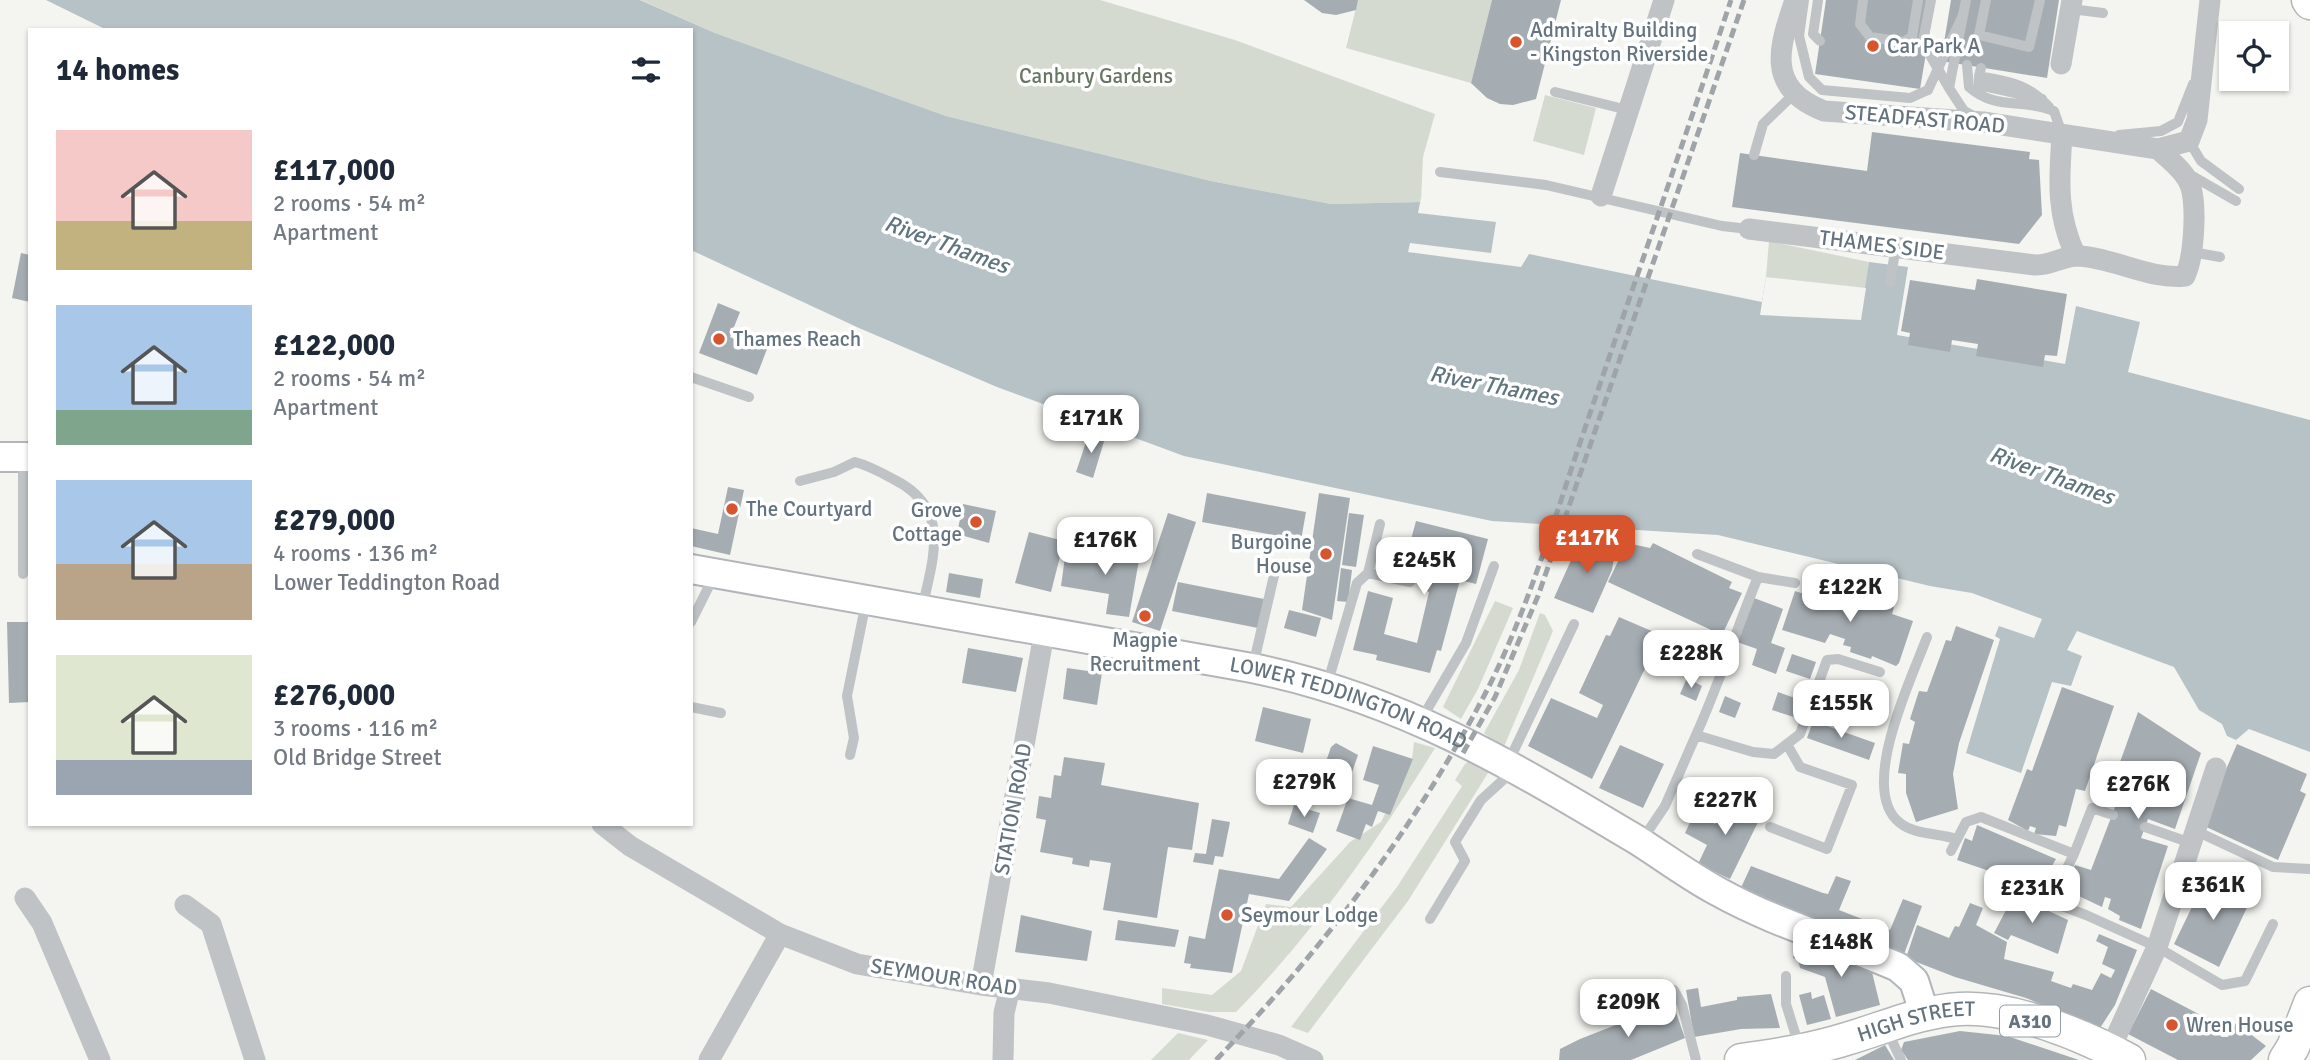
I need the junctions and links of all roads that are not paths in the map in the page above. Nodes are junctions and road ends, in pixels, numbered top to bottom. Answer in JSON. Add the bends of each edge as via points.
{"nodes":[{"id":1,"x":1664,"y":0,"type":"edge"},
{"id":2,"x":1795,"y":0,"type":"edge"},
{"id":3,"x":1804,"y":0,"type":"edge"},
{"id":4,"x":1818,"y":0,"type":"edge"},
{"id":5,"x":1863,"y":0,"type":"edge"},
{"id":6,"x":1917,"y":0,"type":"edge"},
{"id":7,"x":1931,"y":0,"type":"edge"},
{"id":8,"x":1966,"y":0,"type":"edge"},
{"id":9,"x":1986,"y":0,"type":"edge"},
{"id":10,"x":2040,"y":0,"type":"edge"},
{"id":11,"x":2210,"y":0,"type":"edge"},
{"id":12,"x":2071,"y":4,"type":"edge"},
{"id":13,"x":2103,"y":13,"type":"dead end"},
{"id":14,"x":1963,"y":15,"type":"junction"},
{"id":15,"x":1820,"y":41,"type":"dead end"},
{"id":16,"x":2202,"y":53,"type":"junction"},
{"id":17,"x":2061,"y":64,"type":"dead end"},
{"id":18,"x":1967,"y":65,"type":"dead end"},
{"id":19,"x":1980,"y":72,"type":"dead end"},
{"id":20,"x":1949,"y":88,"type":"junction"},
{"id":21,"x":1555,"y":92,"type":"dead end"},
{"id":22,"x":1795,"y":93,"type":"junction"},
{"id":23,"x":1628,"y":110,"type":"junction"},
{"id":24,"x":2053,"y":111,"type":"junction"},
{"id":25,"x":1983,"y":122,"type":"junction"},
{"id":26,"x":2070,"y":136,"type":"junction"},
{"id":27,"x":2189,"y":141,"type":"junction"},
{"id":28,"x":2158,"y":149,"type":"junction"},
{"id":29,"x":1754,"y":155,"type":"dead end"},
{"id":30,"x":2180,"y":169,"type":"junction"},
{"id":31,"x":1440,"y":172,"type":"dead end"},
{"id":32,"x":2239,"y":189,"type":"dead end"},
{"id":33,"x":1601,"y":196,"type":"junction"},
{"id":34,"x":2236,"y":201,"type":"dead end"},
{"id":35,"x":1749,"y":229,"type":"joint"},
{"id":36,"x":1895,"y":246,"type":"junction"},
{"id":37,"x":2192,"y":252,"type":"junction"},
{"id":38,"x":2076,"y":256,"type":"junction"},
{"id":39,"x":2220,"y":257,"type":"dead end"},
{"id":40,"x":1890,"y":282,"type":"dead end"},
{"id":41,"x":693,"y":378,"type":"edge"},
{"id":42,"x":749,"y":397,"type":"dead end"},
{"id":43,"x":18,"y":457,"type":"edge"},
{"id":44,"x":800,"y":481,"type":"dead end"},
{"id":45,"x":1380,"y":524,"type":"dead end"},
{"id":46,"x":1697,"y":554,"type":"dead end"},
{"id":47,"x":1494,"y":566,"type":"dead end"},
{"id":48,"x":1276,"y":567,"type":"dead end"},
{"id":49,"x":703,"y":572,"type":"edge"},
{"id":50,"x":1368,"y":573,"type":"junction"},
{"id":51,"x":23,"y":574,"type":"dead end"},
{"id":52,"x":1758,"y":577,"type":"junction"},
{"id":53,"x":1410,"y":582,"type":"dead end"},
{"id":54,"x":1795,"y":583,"type":"dead end"},
{"id":55,"x":866,"y":602,"type":"junction"},
{"id":56,"x":921,"y":612,"type":"junction"},
{"id":57,"x":693,"y":614,"type":"edge"},
{"id":58,"x":1574,"y":624,"type":"dead end"},
{"id":59,"x":1044,"y":634,"type":"junction"},
{"id":60,"x":1927,"y":637,"type":"dead end"},
{"id":61,"x":1252,"y":668,"type":"junction"},
{"id":62,"x":1880,"y":672,"type":"dead end"},
{"id":63,"x":1327,"y":685,"type":"junction"},
{"id":64,"x":693,"y":707,"type":"edge"},
{"id":65,"x":721,"y":713,"type":"dead end"},
{"id":66,"x":1421,"y":720,"type":"junction"},
{"id":67,"x":1696,"y":735,"type":"junction"},
{"id":68,"x":1788,"y":746,"type":"junction"},
{"id":69,"x":850,"y":755,"type":"dead end"},
{"id":70,"x":1512,"y":766,"type":"junction"},
{"id":71,"x":2216,"y":768,"type":"dead end"},
{"id":72,"x":2113,"y":815,"type":"dead end"},
{"id":73,"x":605,"y":826,"type":"edge"},
{"id":74,"x":1770,"y":827,"type":"dead end"},
{"id":75,"x":2145,"y":827,"type":"dead end"},
{"id":76,"x":2193,"y":837,"type":"junction"},
{"id":77,"x":1956,"y":839,"type":"junction"},
{"id":78,"x":1640,"y":842,"type":"junction"},
{"id":79,"x":1951,"y":851,"type":"dead end"},
{"id":80,"x":2074,"y":855,"type":"junction"},
{"id":81,"x":2310,"y":869,"type":"edge"},
{"id":82,"x":1996,"y":881,"type":"dead end"},
{"id":83,"x":2043,"y":881,"type":"dead end"},
{"id":84,"x":24,"y":898,"type":"dead end"},
{"id":85,"x":186,"y":905,"type":"dead end"},
{"id":86,"x":1430,"y":919,"type":"dead end"},
{"id":87,"x":2273,"y":924,"type":"dead end"},
{"id":88,"x":780,"y":934,"type":"junction"},
{"id":89,"x":2157,"y":947,"type":"junction"},
{"id":90,"x":1786,"y":976,"type":"dead end"},
{"id":91,"x":981,"y":985,"type":"junction"},
{"id":92,"x":1010,"y":988,"type":"junction"},
{"id":93,"x":1630,"y":991,"type":"dead end"},
{"id":94,"x":2310,"y":1003,"type":"edge"},
{"id":95,"x":1925,"y":1015,"type":"junction"},
{"id":96,"x":1885,"y":1027,"type":"junction"},
{"id":97,"x":1800,"y":1051,"type":"junction"},
{"id":98,"x":2119,"y":1055,"type":"edge"},
{"id":99,"x":100,"y":1060,"type":"edge"},
{"id":100,"x":255,"y":1060,"type":"edge"},
{"id":101,"x":709,"y":1060,"type":"edge"},
{"id":102,"x":1003,"y":1060,"type":"edge"},
{"id":103,"x":1313,"y":1060,"type":"edge"},
{"id":104,"x":1696,"y":1060,"type":"edge"},
{"id":105,"x":1747,"y":1060,"type":"edge"},
{"id":106,"x":1901,"y":1060,"type":"edge"},
{"id":107,"x":2285,"y":1060,"type":"edge"}],
"edges":[{"from":1,"to":23,"type":"street"},
{"from":2,"to":22,"type":"street","via":[[1779,46],[1784,77]]},
{"from":3,"to":14,"type":"lane","bridge":true,"via":[[1799,36],[1809,78],[1822,90],[1910,98],[1928,90]]},
{"from":4,"to":15,"type":"lane","via":[[1813,34]]},
{"from":5,"to":6,"type":"lane","via":[[1860,24],[1870,37],[1903,41],[1912,37]]},
{"from":7,"to":20,"type":"lane","via":[[1925,46]]},
{"from":8,"to":14,"type":"lane"},
{"from":9,"to":10,"type":"lane","via":[[1979,36],[2029,47]]},
{"from":11,"to":16,"type":"street"},
{"from":12,"to":13,"type":"lane"},
{"from":12,"to":17,"type":"street"},
{"from":14,"to":20,"type":"lane"},
{"from":16,"to":26,"type":"lane","via":[[2178,122],[2161,131]]},
{"from":16,"to":27,"type":"street","via":[[2197,120]]},
{"from":18,"to":24,"type":"lane","via":[[1969,88],[1983,100]]},
{"from":19,"to":24,"type":"lane","via":[[2034,90]]},
{"from":20,"to":25,"type":"lane","via":[[1964,111]]},
{"from":21,"to":23,"type":"lane"},
{"from":22,"to":25,"type":"street","name":"STEADFAST ROAD","via":[[1824,111]]},
{"from":22,"to":29,"type":"lane","via":[[1763,124]]},
{"from":23,"to":33,"type":"street"},
{"from":24,"to":26,"type":"lane"},
{"from":25,"to":26,"type":"street","name":"STEADFAST ROAD"},
{"from":26,"to":28,"type":"street","name":"STEADFAST ROAD"},
{"from":26,"to":38,"type":"street","via":[[2059,173],[2063,229]]},
{"from":27,"to":28,"type":"street"},
{"from":27,"to":32,"type":"lane","via":[[2201,161]]},
{"from":28,"to":30,"type":"street"},
{"from":30,"to":34,"type":"lane"},
{"from":30,"to":37,"type":"street","via":[[2192,191]]},
{"from":31,"to":33,"type":"lane","name":"THAMES SIDE"},
{"from":33,"to":35,"type":"lane","name":"THAMES SIDE"},
{"from":35,"to":36,"type":"street","name":"THAMES SIDE"},
{"from":36,"to":38,"type":"street","name":"THAMES SIDE","via":[[2049,266]]},
{"from":36,"to":40,"type":"lane"},
{"from":37,"to":38,"type":"street","name":"THAMES SIDE","via":[[2185,276]]},
{"from":37,"to":39,"type":"lane"},
{"from":41,"to":42,"type":"lane"},
{"from":43,"to":51,"type":"lane"},
{"from":44,"to":56,"type":"lane","via":[[855,462],[906,485],[923,499],[935,533]]},
{"from":45,"to":50,"type":"lane"},
{"from":46,"to":52,"type":"lane"},
{"from":47,"to":66,"type":"lane","via":[[1466,643]]},
{"from":48,"to":61,"type":"lane"},
{"from":49,"to":55,"type":"street","name":"LOWER TEDDINGTON ROAD"},
{"from":49,"to":57,"type":"lane"},
{"from":50,"to":53,"type":"lane"},
{"from":50,"to":63,"type":"lane","via":[[1357,583]]},
{"from":52,"to":54,"type":"lane"},
{"from":52,"to":67,"type":"lane"},
{"from":55,"to":56,"type":"street","name":"LOWER TEDDINGTON ROAD"},
{"from":55,"to":69,"type":"lane","via":[[847,696],[854,738]]},
{"from":56,"to":59,"type":"street","name":"LOWER TEDDINGTON ROAD"},
{"from":58,"to":70,"type":"lane"},
{"from":59,"to":61,"type":"street","name":"LOWER TEDDINGTON ROAD"},
{"from":59,"to":91,"type":"street","name":"STATION ROAD"},
{"from":60,"to":77,"type":"lane","via":[[1886,754],[1881,783],[1889,812],[1901,824]]},
{"from":61,"to":63,"type":"street","name":"LOWER TEDDINGTON ROAD"},
{"from":62,"to":68,"type":"lane","via":[[1827,660],[1800,734]]},
{"from":63,"to":66,"type":"street","name":"LOWER TEDDINGTON ROAD"},
{"from":64,"to":65,"type":"lane"},
{"from":66,"to":70,"type":"street","name":"LOWER TEDDINGTON ROAD"},
{"from":67,"to":68,"type":"lane","via":[[1753,752],[1774,754]]},
{"from":67,"to":78,"type":"lane","via":[[1665,806]]},
{"from":68,"to":74,"type":"lane","via":[[1800,767],[1852,785],[1828,849]]},
{"from":70,"to":78,"type":"street","name":"LOWER TEDDINGTON ROAD"},
{"from":70,"to":86,"type":"lane","via":[[1481,800],[1455,842],[1465,862]]},
{"from":71,"to":76,"type":"street"},
{"from":72,"to":80,"type":"lane","via":[[2092,808]]},
{"from":73,"to":88,"type":"street","name":"SEYMOUR ROAD","via":[[630,846]]},
{"from":75,"to":76,"type":"lane"},
{"from":76,"to":81,"type":"lane","via":[[2273,867]]},
{"from":76,"to":89,"type":"street"},
{"from":77,"to":79,"type":"lane"},
{"from":77,"to":80,"type":"lane","via":[[1966,822],[1980,817]]},
{"from":78,"to":95,"type":"street","name":"LOWER TEDDINGTON ROAD","via":[[1765,915],[1904,971],[1918,988]]},
{"from":80,"to":83,"type":"lane","via":[[2062,878]]},
{"from":82,"to":89,"type":"lane"},
{"from":84,"to":99,"type":"street","via":[[42,923]]},
{"from":85,"to":100,"type":"street","via":[[211,924]]},
{"from":87,"to":89,"type":"lane","via":[[2245,981],[2222,985]]},
{"from":88,"to":91,"type":"street","name":"SEYMOUR ROAD","via":[[857,964]]},
{"from":88,"to":101,"type":"street"},
{"from":89,"to":98,"type":"street"},
{"from":90,"to":97,"type":"lane","via":[[1786,1004]]},
{"from":91,"to":92,"type":"street","name":"SEYMOUR ROAD"},
{"from":92,"to":102,"type":"street","via":[[1004,1013]]},
{"from":92,"to":103,"type":"street","name":"SEYMOUR ROAD","via":[[1207,1025],[1279,1045]]},
{"from":93,"to":104,"type":"lane","via":[[1660,986],[1674,990]]},
{"from":94,"to":107,"type":"main road"},
{"from":95,"to":96,"type":"main road","name":"HIGH STREET","number":"A310"},
{"from":95,"to":98,"type":"main road","name":"HIGH STREET","number":"A310","via":[[1961,1009],[1989,1011],[2067,1032]]},
{"from":96,"to":97,"type":"main road","name":"HIGH STREET","number":"A310"},
{"from":96,"to":106,"type":"lane"},
{"from":97,"to":105,"type":"main road","name":"HIGH STREET","number":"A310"}]}
